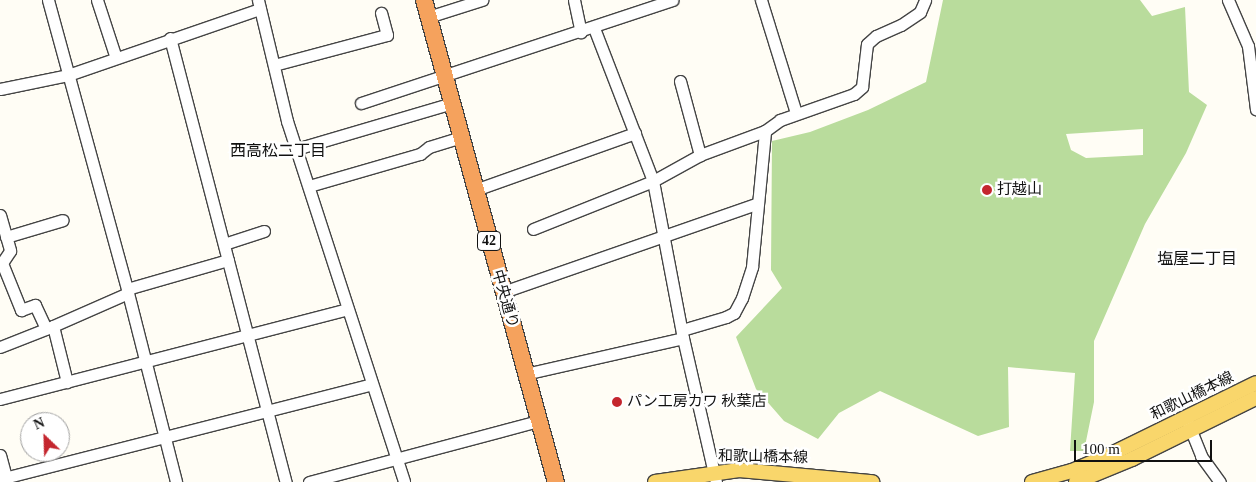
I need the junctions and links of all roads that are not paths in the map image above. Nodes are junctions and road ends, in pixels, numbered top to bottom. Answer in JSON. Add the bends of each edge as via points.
{"nodes":[{"id":1,"x":48,"y":0,"type":"edge"},
{"id":2,"x":97,"y":0,"type":"edge"},
{"id":3,"x":424,"y":0,"type":"edge"},
{"id":4,"x":482,"y":0,"type":"edge"},
{"id":5,"x":574,"y":0,"type":"edge"},
{"id":6,"x":672,"y":0,"type":"edge"},
{"id":7,"x":761,"y":0,"type":"edge"},
{"id":8,"x":925,"y":0,"type":"edge"},
{"id":9,"x":1228,"y":0,"type":"edge"},
{"id":10,"x":259,"y":4,"type":"edge"},
{"id":11,"x":381,"y":13,"type":"dead end"},
{"id":12,"x":428,"y":17,"type":"junction"},
{"id":13,"x":594,"y":28,"type":"junction"},
{"id":14,"x":582,"y":32,"type":"junction"},
{"id":15,"x":170,"y":38,"type":"junction"},
{"id":16,"x":116,"y":58,"type":"junction"},
{"id":17,"x":274,"y":65,"type":"junction"},
{"id":18,"x":68,"y":75,"type":"junction"},
{"id":19,"x":445,"y":78,"type":"junction"},
{"id":20,"x":680,"y":81,"type":"dead end"},
{"id":21,"x":0,"y":89,"type":"edge"},
{"id":22,"x":361,"y":103,"type":"dead end"},
{"id":23,"x":452,"y":104,"type":"junction"},
{"id":24,"x":1256,"y":109,"type":"edge"},
{"id":25,"x":796,"y":113,"type":"junction"},
{"id":26,"x":765,"y":132,"type":"junction"},
{"id":27,"x":634,"y":133,"type":"junction"},
{"id":28,"x":461,"y":137,"type":"junction"},
{"id":29,"x":296,"y":149,"type":"junction"},
{"id":30,"x":700,"y":155,"type":"junction"},
{"id":31,"x":653,"y":181,"type":"junction"},
{"id":32,"x":309,"y":186,"type":"junction"},
{"id":33,"x":475,"y":190,"type":"junction"},
{"id":34,"x":758,"y":203,"type":"junction"},
{"id":35,"x":0,"y":215,"type":"edge"},
{"id":36,"x":63,"y":220,"type":"dead end"},
{"id":37,"x":533,"y":229,"type":"dead end"},
{"id":38,"x":264,"y":231,"type":"dead end"},
{"id":39,"x":6,"y":236,"type":"junction"},
{"id":40,"x":663,"y":236,"type":"junction"},
{"id":41,"x":224,"y":244,"type":"junction"},
{"id":42,"x":228,"y":260,"type":"junction"},
{"id":43,"x":128,"y":291,"type":"junction"},
{"id":44,"x":503,"y":292,"type":"junction"},
{"id":45,"x":348,"y":308,"type":"junction"},
{"id":46,"x":50,"y":327,"type":"junction"},
{"id":47,"x":683,"y":334,"type":"junction"},
{"id":48,"x":248,"y":336,"type":"junction"},
{"id":49,"x":0,"y":347,"type":"edge"},
{"id":50,"x":146,"y":363,"type":"junction"},
{"id":51,"x":525,"y":374,"type":"junction"},
{"id":52,"x":67,"y":382,"type":"junction"},
{"id":53,"x":1256,"y":383,"type":"edge"},
{"id":54,"x":372,"y":384,"type":"junction"},
{"id":55,"x":1256,"y":398,"type":"edge"},
{"id":56,"x":0,"y":399,"type":"edge"},
{"id":57,"x":268,"y":413,"type":"junction"},
{"id":58,"x":539,"y":421,"type":"junction"},
{"id":59,"x":1188,"y":424,"type":"junction"},
{"id":60,"x":165,"y":440,"type":"junction"},
{"id":61,"x":0,"y":455,"type":"edge"},
{"id":62,"x":396,"y":458,"type":"junction"},
{"id":63,"x":715,"y":477,"type":"edge"},
{"id":64,"x":4,"y":479,"type":"edge"},
{"id":65,"x":176,"y":482,"type":"edge"},
{"id":66,"x":286,"y":482,"type":"edge"},
{"id":67,"x":309,"y":482,"type":"edge"},
{"id":68,"x":404,"y":482,"type":"edge"},
{"id":69,"x":556,"y":482,"type":"edge"},
{"id":70,"x":654,"y":482,"type":"edge"},
{"id":71,"x":872,"y":482,"type":"edge"},
{"id":72,"x":1032,"y":482,"type":"edge"},
{"id":73,"x":1076,"y":482,"type":"edge"},
{"id":74,"x":1220,"y":482,"type":"edge"}],
"edges":[{"from":1,"to":18,"type":"street"},
{"from":2,"to":16,"type":"street"},
{"from":3,"to":12,"type":"highway","name":"中央通り","number":"42"},
{"from":4,"to":12,"type":"street"},
{"from":5,"to":14,"type":"street"},
{"from":6,"to":13,"type":"street"},
{"from":7,"to":25,"type":"street"},
{"from":8,"to":25,"type":"street","via":[[920,12],[867,44],[862,87],[854,94]]},
{"from":9,"to":24,"type":"street","via":[[1248,46]]},
{"from":10,"to":15,"type":"street"},
{"from":10,"to":17,"type":"street"},
{"from":11,"to":17,"type":"street","via":[[387,35]]},
{"from":12,"to":19,"type":"highway","name":"中央通り","number":"42"},
{"from":13,"to":14,"type":"street"},
{"from":13,"to":27,"type":"street"},
{"from":14,"to":19,"type":"street"},
{"from":15,"to":16,"type":"street"},
{"from":15,"to":41,"type":"street"},
{"from":16,"to":18,"type":"street"},
{"from":17,"to":29,"type":"street"},
{"from":18,"to":21,"type":"street"},
{"from":18,"to":43,"type":"street"},
{"from":19,"to":22,"type":"street"},
{"from":19,"to":23,"type":"highway","name":"中央通り","number":"42"},
{"from":20,"to":30,"type":"street"},
{"from":23,"to":28,"type":"highway","name":"中央通り","number":"42"},
{"from":23,"to":29,"type":"street"},
{"from":25,"to":26,"type":"street"},
{"from":26,"to":30,"type":"street"},
{"from":26,"to":34,"type":"street"},
{"from":27,"to":31,"type":"street"},
{"from":27,"to":33,"type":"street"},
{"from":28,"to":32,"type":"street","via":[[429,147],[420,154]]},
{"from":28,"to":33,"type":"highway","name":"中央通り","number":"42"},
{"from":29,"to":32,"type":"street"},
{"from":30,"to":31,"type":"street"},
{"from":31,"to":37,"type":"street"},
{"from":31,"to":40,"type":"street"},
{"from":32,"to":45,"type":"street"},
{"from":33,"to":44,"type":"highway","name":"中央通り","number":"42"},
{"from":34,"to":40,"type":"street"},
{"from":34,"to":47,"type":"street","via":[[752,267],[734,313]]},
{"from":35,"to":39,"type":"street"},
{"from":36,"to":39,"type":"street"},
{"from":38,"to":41,"type":"street"},
{"from":39,"to":46,"type":"street","via":[[10,251],[2,264],[21,310],[35,305]]},
{"from":40,"to":44,"type":"street"},
{"from":40,"to":47,"type":"street"},
{"from":41,"to":42,"type":"street"},
{"from":42,"to":43,"type":"street"},
{"from":42,"to":48,"type":"street"},
{"from":43,"to":46,"type":"street"},
{"from":43,"to":50,"type":"street"},
{"from":44,"to":51,"type":"highway","name":"中央通り","number":"42"},
{"from":45,"to":48,"type":"street"},
{"from":45,"to":54,"type":"street"},
{"from":46,"to":49,"type":"street"},
{"from":46,"to":52,"type":"street"},
{"from":47,"to":51,"type":"street"},
{"from":47,"to":63,"type":"street"},
{"from":48,"to":50,"type":"street"},
{"from":48,"to":57,"type":"street"},
{"from":50,"to":52,"type":"street"},
{"from":50,"to":60,"type":"street"},
{"from":51,"to":58,"type":"highway","name":"中央通り","number":"42"},
{"from":52,"to":56,"type":"street"},
{"from":53,"to":59,"type":"main road","name":"和歌山橋本線"},
{"from":54,"to":57,"type":"street"},
{"from":54,"to":62,"type":"street"},
{"from":55,"to":59,"type":"main road","name":"和歌山橋本線"},
{"from":57,"to":60,"type":"street"},
{"from":57,"to":66,"type":"street"},
{"from":58,"to":62,"type":"street"},
{"from":58,"to":69,"type":"highway","name":"中央通り","number":"42"},
{"from":59,"to":72,"type":"main road","name":"和歌山橋本線","via":[[1096,461]]},
{"from":59,"to":73,"type":"main road","name":"和歌山橋本線"},
{"from":59,"to":74,"type":"street","via":[[1201,456]]},
{"from":60,"to":64,"type":"street"},
{"from":60,"to":65,"type":"street"},
{"from":61,"to":64,"type":"street"},
{"from":62,"to":67,"type":"street"},
{"from":62,"to":68,"type":"street"},
{"from":63,"to":70,"type":"main road","name":"和歌山橋本線"},
{"from":63,"to":71,"type":"main road","name":"和歌山橋本線","via":[[779,471]]}]}
